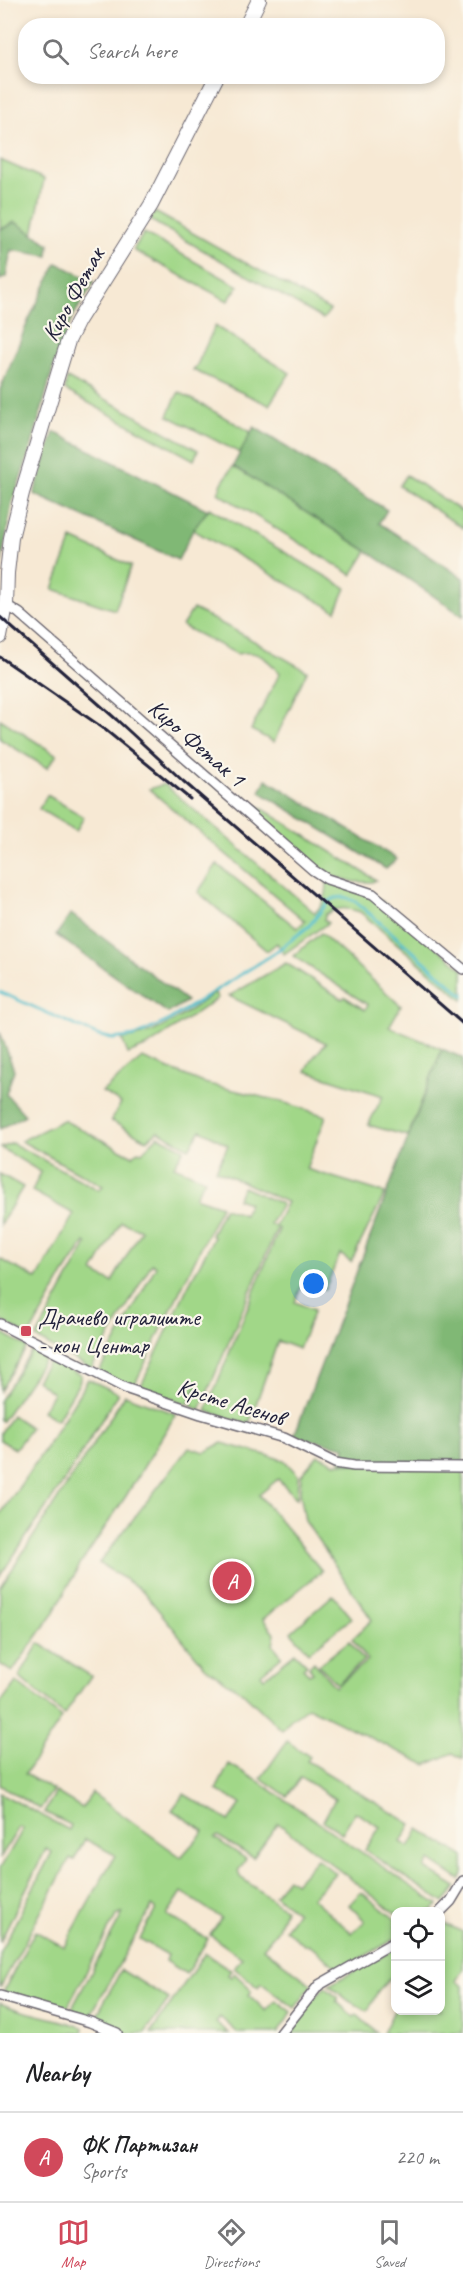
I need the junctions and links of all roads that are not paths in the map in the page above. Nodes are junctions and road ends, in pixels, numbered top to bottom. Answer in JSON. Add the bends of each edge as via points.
{"nodes":[{"id":1,"x":259,"y":0,"type":"edge"},
{"id":2,"x":250,"y":18,"type":"edge"},
{"id":3,"x":213,"y":84,"type":"edge"},
{"id":4,"x":6,"y":604,"type":"junction"},
{"id":5,"x":19,"y":613,"type":"junction"},
{"id":6,"x":3,"y":620,"type":"junction"},
{"id":7,"x":0,"y":637,"type":"edge"},
{"id":8,"x":463,"y":969,"type":"edge"},
{"id":9,"x":0,"y":1324,"type":"edge"},
{"id":10,"x":463,"y":1467,"type":"edge"},
{"id":11,"x":463,"y":1881,"type":"edge"},
{"id":12,"x":444,"y":1907,"type":"edge"},
{"id":13,"x":391,"y":1944,"type":"edge"},
{"id":14,"x":0,"y":1996,"type":"edge"},
{"id":15,"x":117,"y":2033,"type":"edge"},
{"id":16,"x":281,"y":2033,"type":"edge"}],
"edges":[{"from":1,"to":2,"type":"main road"},
{"from":3,"to":4,"type":"main road","name":"Киро Фетак","via":[[151,204],[68,342],[22,493],[12,538]]},
{"from":4,"to":5,"type":"street","name":"Киро Фетак 1"},
{"from":4,"to":6,"type":"main road","name":"Киро Фетак"},
{"from":5,"to":6,"type":"street","via":[[11,613]]},
{"from":5,"to":8,"type":"street","name":"Киро Фетак 1","via":[[313,870],[327,879],[373,894]]},
{"from":6,"to":7,"type":"main road","name":"Киро Фетак"},
{"from":9,"to":10,"type":"street","name":"Крсте Асенов","via":[[125,1388],[284,1438],[334,1463]]},
{"from":11,"to":12,"type":"street"},
{"from":13,"to":16,"type":"street","via":[[319,1984]]},
{"from":14,"to":15,"type":"street"}]}
